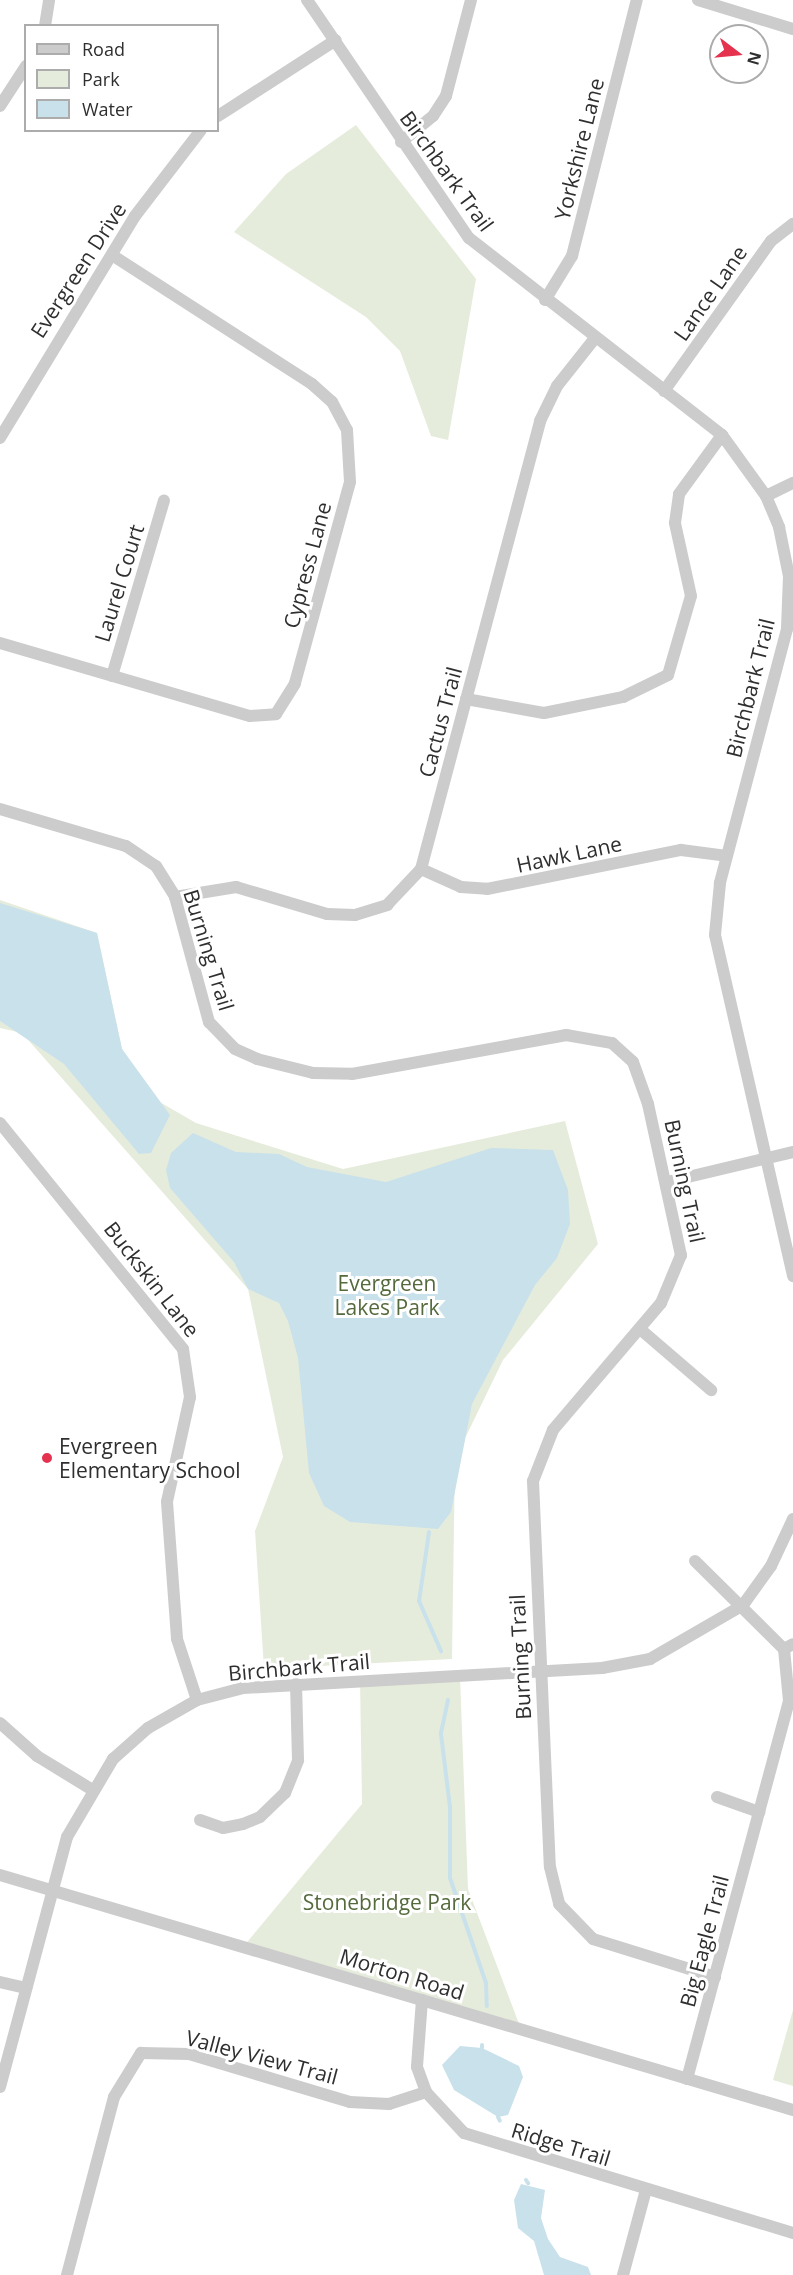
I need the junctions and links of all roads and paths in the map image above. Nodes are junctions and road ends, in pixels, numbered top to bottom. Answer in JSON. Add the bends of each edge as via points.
{"nodes":[{"id":1,"x":50,"y":0,"type":"edge"},
{"id":2,"x":307,"y":0,"type":"edge"},
{"id":3,"x":471,"y":0,"type":"edge"},
{"id":4,"x":637,"y":0,"type":"edge"},
{"id":5,"x":698,"y":0,"type":"edge"},
{"id":6,"x":45,"y":24,"type":"edge"},
{"id":7,"x":793,"y":28,"type":"edge"},
{"id":8,"x":336,"y":40,"type":"junction"},
{"id":9,"x":24,"y":69,"type":"edge"},
{"id":10,"x":0,"y":106,"type":"edge"},
{"id":11,"x":219,"y":115,"type":"edge"},
{"id":12,"x":200,"y":132,"type":"edge"},
{"id":13,"x":402,"y":142,"type":"junction"},
{"id":14,"x":793,"y":224,"type":"edge"},
{"id":15,"x":112,"y":255,"type":"junction"},
{"id":16,"x":545,"y":300,"type":"junction"},
{"id":17,"x":595,"y":338,"type":"junction"},
{"id":18,"x":664,"y":390,"type":"junction"},
{"id":19,"x":722,"y":435,"type":"junction"},
{"id":20,"x":0,"y":436,"type":"edge"},
{"id":21,"x":793,"y":483,"type":"edge"},
{"id":22,"x":766,"y":496,"type":"junction"},
{"id":23,"x":164,"y":501,"type":"dead end"},
{"id":24,"x":0,"y":643,"type":"edge"},
{"id":25,"x":788,"y":649,"type":"edge"},
{"id":26,"x":112,"y":676,"type":"junction"},
{"id":27,"x":466,"y":699,"type":"junction"},
{"id":28,"x":0,"y":808,"type":"edge"},
{"id":29,"x":726,"y":856,"type":"junction"},
{"id":30,"x":422,"y":869,"type":"junction"},
{"id":31,"x":175,"y":897,"type":"junction"},
{"id":32,"x":0,"y":1123,"type":"edge"},
{"id":33,"x":793,"y":1152,"type":"edge"},
{"id":34,"x":765,"y":1158,"type":"junction"},
{"id":35,"x":667,"y":1182,"type":"junction"},
{"id":36,"x":793,"y":1276,"type":"edge"},
{"id":37,"x":640,"y":1329,"type":"junction"},
{"id":38,"x":711,"y":1390,"type":"dead end"},
{"id":39,"x":793,"y":1520,"type":"edge"},
{"id":40,"x":695,"y":1561,"type":"dead end"},
{"id":41,"x":743,"y":1605,"type":"junction"},
{"id":42,"x":789,"y":1647,"type":"edge"},
{"id":43,"x":540,"y":1671,"type":"junction"},
{"id":44,"x":296,"y":1684,"type":"junction"},
{"id":45,"x":197,"y":1700,"type":"junction"},
{"id":46,"x":0,"y":1723,"type":"edge"},
{"id":47,"x":91,"y":1790,"type":"junction"},
{"id":48,"x":717,"y":1797,"type":"dead end"},
{"id":49,"x":759,"y":1812,"type":"junction"},
{"id":50,"x":200,"y":1820,"type":"dead end"},
{"id":51,"x":0,"y":1875,"type":"edge"},
{"id":52,"x":53,"y":1891,"type":"junction"},
{"id":53,"x":715,"y":1977,"type":"junction"},
{"id":54,"x":0,"y":1982,"type":"edge"},
{"id":55,"x":26,"y":1989,"type":"junction"},
{"id":56,"x":422,"y":2000,"type":"junction"},
{"id":57,"x":687,"y":2079,"type":"junction"},
{"id":58,"x":0,"y":2087,"type":"edge"},
{"id":59,"x":426,"y":2092,"type":"junction"},
{"id":60,"x":793,"y":2110,"type":"edge"},
{"id":61,"x":646,"y":2190,"type":"junction"},
{"id":62,"x":793,"y":2233,"type":"edge"},
{"id":63,"x":67,"y":2275,"type":"edge"},
{"id":64,"x":623,"y":2275,"type":"edge"}],
"edges":[{"from":1,"to":6,"type":"street"},
{"from":2,"to":8,"type":"street","name":"Birchbark Trail"},
{"from":3,"to":13,"type":"street","via":[[446,96],[433,116]]},
{"from":4,"to":16,"type":"street","name":"Yorkshire Lane","via":[[572,256]]},
{"from":5,"to":7,"type":"street"},
{"from":8,"to":11,"type":"street"},
{"from":8,"to":13,"type":"street","name":"Birchbark Trail"},
{"from":9,"to":10,"type":"street"},
{"from":12,"to":15,"type":"street","name":"Evergreen Drive"},
{"from":13,"to":16,"type":"street","name":"Birchbark Trail","via":[[469,238]]},
{"from":14,"to":18,"type":"street","name":"Lance Lane","via":[[771,241]]},
{"from":15,"to":20,"type":"street","name":"Evergreen Drive"},
{"from":15,"to":26,"type":"street","name":"Cypress Lane","via":[[322,391],[347,430],[352,469],[295,683],[276,714],[240,714]]},
{"from":16,"to":17,"type":"street","name":"Birchbark Trail"},
{"from":17,"to":18,"type":"street","name":"Birchbark Trail"},
{"from":17,"to":27,"type":"street","name":"Cactus Trail","via":[[542,415]]},
{"from":18,"to":19,"type":"street","name":"Birchbark Trail"},
{"from":19,"to":22,"type":"street","name":"Birchbark Trail"},
{"from":19,"to":27,"type":"street","via":[[679,494],[675,523],[691,596],[668,675],[623,697],[544,713]]},
{"from":21,"to":22,"type":"street"},
{"from":22,"to":25,"type":"street","name":"Birchbark Trail","via":[[789,576]]},
{"from":23,"to":26,"type":"street","name":"Laurel Court"},
{"from":24,"to":26,"type":"street","name":"Cypress Lane"},
{"from":25,"to":29,"type":"street","name":"Birchbark Trail"},
{"from":27,"to":30,"type":"street","name":"Cactus Trail"},
{"from":28,"to":31,"type":"street","name":"Burning Trail","via":[[136,851],[156,866]]},
{"from":29,"to":30,"type":"street","name":"Hawk Lane","via":[[681,850],[487,889],[461,887]]},
{"from":29,"to":34,"type":"street","name":"Birchbark Trail","via":[[717,894],[717,951]]},
{"from":30,"to":31,"type":"street","name":"Cactus Trail","via":[[387,905],[355,915],[327,914],[236,887]]},
{"from":31,"to":35,"type":"street","name":"Burning Trail","via":[[209,1022],[244,1054],[290,1069],[352,1074],[557,1036],[612,1043],[633,1062]]},
{"from":32,"to":45,"type":"street","name":"Buckskin Lane","via":[[183,1349],[190,1397],[167,1502],[177,1639]]},
{"from":33,"to":34,"type":"street"},
{"from":34,"to":35,"type":"street"},
{"from":34,"to":36,"type":"street","name":"Birchbark Trail"},
{"from":35,"to":37,"type":"street","name":"Burning Trail","via":[[680,1238],[678,1271]]},
{"from":37,"to":38,"type":"street"},
{"from":37,"to":43,"type":"street","name":"Burning Trail","via":[[553,1430],[537,1464],[532,1499]]},
{"from":39,"to":41,"type":"street","name":"Birchbark Trail","via":[[775,1559]]},
{"from":40,"to":41,"type":"street","name":"Big Eagle Trail"},
{"from":41,"to":42,"type":"street","name":"Big Eagle Trail"},
{"from":41,"to":43,"type":"street","name":"Birchbark Trail","via":[[650,1659]]},
{"from":42,"to":49,"type":"street","name":"Big Eagle Trail","via":[[789,1701]]},
{"from":43,"to":44,"type":"street","name":"Birchbark Trail"},
{"from":43,"to":53,"type":"street","name":"Burning Trail","via":[[550,1867],[559,1904],[582,1931],[602,1944]]},
{"from":44,"to":45,"type":"street","name":"Birchbark Trail"},
{"from":44,"to":50,"type":"street","via":[[298,1760],[285,1793],[260,1817],[243,1824],[224,1828]]},
{"from":45,"to":47,"type":"street","name":"Birchbark Trail","via":[[131,1742]]},
{"from":46,"to":47,"type":"street","via":[[37,1756]]},
{"from":47,"to":52,"type":"street","name":"Birchbark Trail","via":[[67,1837]]},
{"from":48,"to":49,"type":"street"},
{"from":49,"to":53,"type":"street","name":"Big Eagle Trail"},
{"from":51,"to":52,"type":"street","name":"Morton Road"},
{"from":52,"to":55,"type":"street","name":"Birchbark Trail"},
{"from":52,"to":56,"type":"street","name":"Morton Road"},
{"from":53,"to":57,"type":"street","name":"Big Eagle Trail"},
{"from":54,"to":55,"type":"street"},
{"from":55,"to":58,"type":"street","name":"Birchbark Trail"},
{"from":56,"to":57,"type":"street","name":"Morton Road"},
{"from":56,"to":59,"type":"street","name":"Ridge Trail","via":[[415,2052]]},
{"from":57,"to":60,"type":"street","name":"Morton Road"},
{"from":59,"to":61,"type":"street","name":"Ridge Trail","via":[[455,2127],[473,2138]]},
{"from":59,"to":63,"type":"street","name":"Valley View Trail","via":[[389,2104],[350,2102],[189,2054],[141,2053],[114,2097]]},
{"from":61,"to":62,"type":"street","name":"Ridge Trail"},
{"from":61,"to":64,"type":"street"}]}
